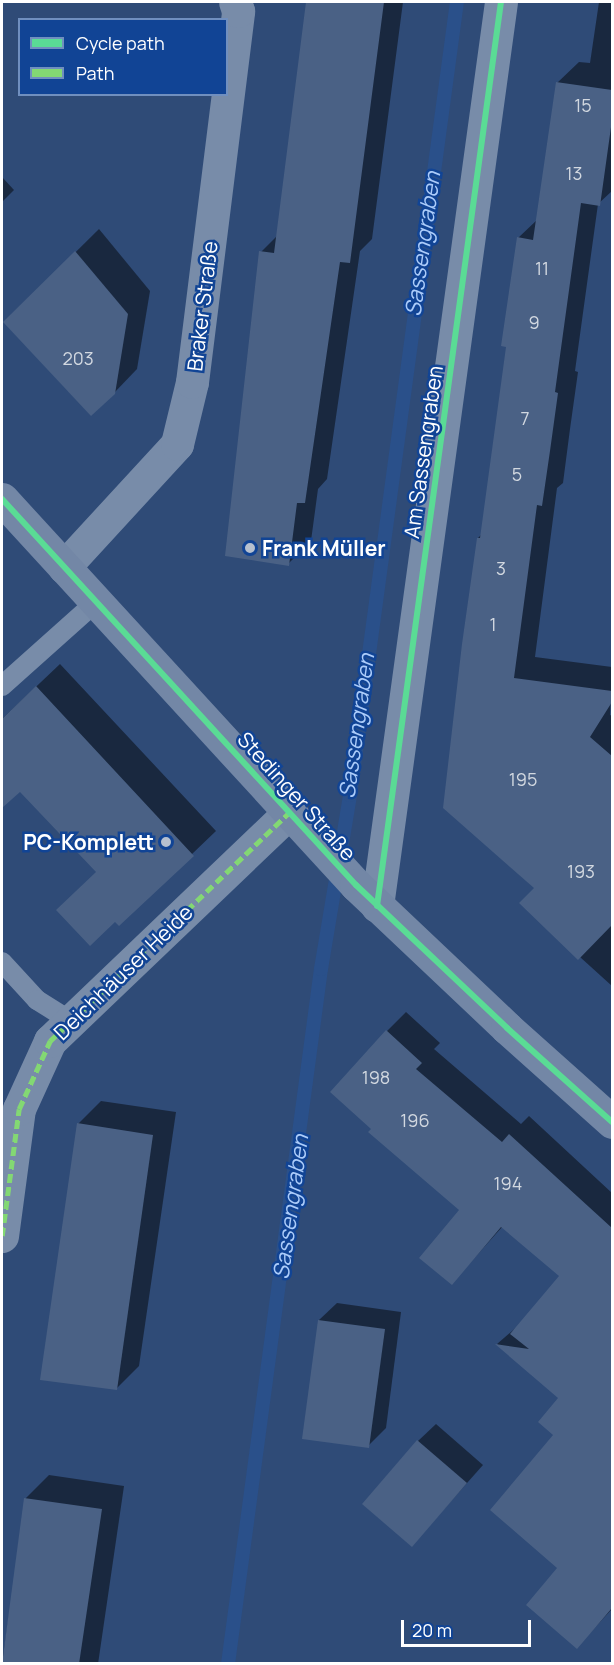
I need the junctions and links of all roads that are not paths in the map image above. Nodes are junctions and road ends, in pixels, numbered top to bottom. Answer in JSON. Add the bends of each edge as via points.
{"nodes":[{"id":1,"x":235,"y":2,"type":"edge"},
{"id":2,"x":501,"y":2,"type":"edge"},
{"id":3,"x":228,"y":92,"type":"edge"},
{"id":4,"x":227,"y":96,"type":"edge"},
{"id":5,"x":2,"y":498,"type":"edge"},
{"id":6,"x":64,"y":567,"type":"junction"},
{"id":7,"x":96,"y":602,"type":"junction"},
{"id":8,"x":2,"y":686,"type":"edge"},
{"id":9,"x":289,"y":813,"type":"junction"},
{"id":10,"x":367,"y":896,"type":"junction"},
{"id":11,"x":2,"y":962,"type":"edge"},
{"id":12,"x":70,"y":1022,"type":"junction"},
{"id":13,"x":612,"y":1122,"type":"edge"},
{"id":14,"x":2,"y":1236,"type":"edge"}],
"edges":[{"from":1,"to":3,"type":"street","name":"Braker Straße","via":[[238,11]]},
{"from":2,"to":10,"type":"street","name":"Am Sassengraben"},
{"from":4,"to":6,"type":"street","name":"Braker Straße","via":[[192,382],[177,444]]},
{"from":5,"to":6,"type":"main road","name":"Stedinger Straße"},
{"from":6,"to":7,"type":"main road","name":"Stedinger Straße"},
{"from":7,"to":8,"type":"lane"},
{"from":7,"to":9,"type":"main road","name":"Stedinger Straße"},
{"from":9,"to":10,"type":"main road","name":"Stedinger Straße"},
{"from":9,"to":12,"type":"street","name":"Deichhäuser Heide"},
{"from":10,"to":13,"type":"main road","name":"Stedinger Straße"},
{"from":11,"to":12,"type":"lane","via":[[37,1000]]},
{"from":12,"to":14,"type":"street","name":"Deichhäuser Heide","via":[[50,1041],[19,1109]]}]}
